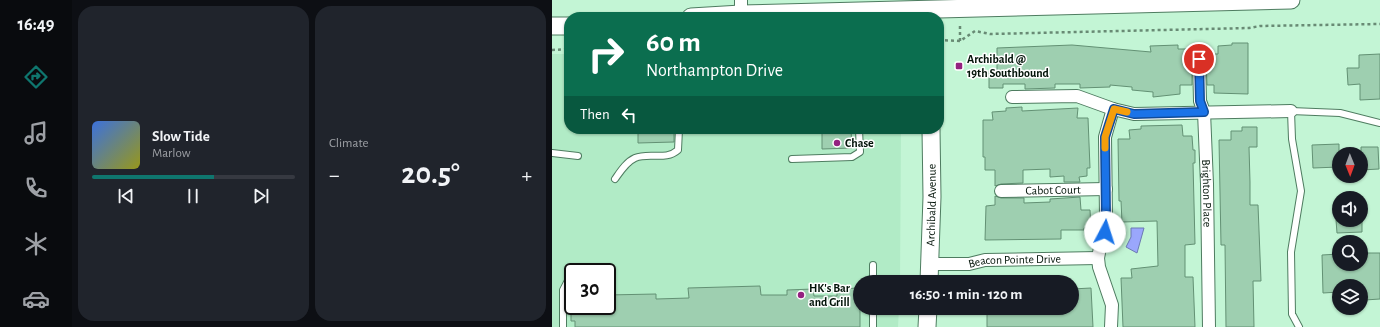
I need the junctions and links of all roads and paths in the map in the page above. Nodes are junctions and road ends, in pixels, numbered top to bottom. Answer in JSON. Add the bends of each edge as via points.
{"nodes":[{"id":1,"x":1287,"y":0,"type":"edge"},
{"id":2,"x":1291,"y":0,"type":"edge"},
{"id":3,"x":741,"y":7,"type":"edge"},
{"id":4,"x":928,"y":9,"type":"edge"},
{"id":5,"x":716,"y":12,"type":"edge"},
{"id":6,"x":1380,"y":24,"type":"edge"},
{"id":7,"x":552,"y":26,"type":"edge"},
{"id":8,"x":564,"y":26,"type":"edge"},
{"id":9,"x":944,"y":40,"type":"edge"},
{"id":10,"x":564,"y":49,"type":"edge"},
{"id":11,"x":552,"y":50,"type":"edge"},
{"id":12,"x":1199,"y":59,"type":"dead end"},
{"id":13,"x":1012,"y":97,"type":"dead end"},
{"id":14,"x":1114,"y":109,"type":"junction"},
{"id":15,"x":1291,"y":111,"type":"junction"},
{"id":16,"x":1204,"y":112,"type":"junction"},
{"id":17,"x":1380,"y":123,"type":"edge"},
{"id":18,"x":679,"y":134,"type":"edge"},
{"id":19,"x":859,"y":134,"type":"edge"},
{"id":20,"x":931,"y":134,"type":"edge"},
{"id":21,"x":552,"y":154,"type":"edge"},
{"id":22,"x":578,"y":156,"type":"dead end"},
{"id":23,"x":792,"y":159,"type":"dead end"},
{"id":24,"x":615,"y":179,"type":"dead end"},
{"id":25,"x":1106,"y":189,"type":"junction"},
{"id":26,"x":1001,"y":191,"type":"dead end"},
{"id":27,"x":1098,"y":258,"type":"junction"},
{"id":28,"x":930,"y":264,"type":"junction"},
{"id":29,"x":873,"y":265,"type":"dead end"},
{"id":30,"x":873,"y":275,"type":"edge"},
{"id":31,"x":929,"y":275,"type":"edge"},
{"id":32,"x":564,"y":288,"type":"edge"},
{"id":33,"x":873,"y":315,"type":"edge"},
{"id":34,"x":928,"y":315,"type":"edge"},
{"id":35,"x":563,"y":327,"type":"edge"},
{"id":36,"x":873,"y":327,"type":"edge"},
{"id":37,"x":927,"y":327,"type":"edge"},
{"id":38,"x":1111,"y":327,"type":"edge"},
{"id":39,"x":1208,"y":327,"type":"edge"},
{"id":40,"x":1299,"y":327,"type":"edge"}],
"edges":[{"from":1,"to":2,"type":"main road"},
{"from":1,"to":4,"type":"main road"},
{"from":3,"to":4,"type":"main road"},
{"from":3,"to":5,"type":"main road"},
{"from":6,"to":9,"type":"path","via":[[990,34],[975,31],[960,41]]},
{"from":7,"to":8,"type":"main road"},
{"from":10,"to":11,"type":"path"},
{"from":12,"to":16,"type":"street","name":"Brighton Place","via":[[1200,101]]},
{"from":13,"to":14,"type":"street","via":[[1076,96]]},
{"from":14,"to":16,"type":"street","via":[[1134,114]]},
{"from":14,"to":25,"type":"street","via":[[1105,137]]},
{"from":15,"to":16,"type":"street"},
{"from":15,"to":17,"type":"lane","via":[[1340,113]]},
{"from":15,"to":40,"type":"lane","via":[[1292,139],[1300,191],[1291,252],[1292,314]]},
{"from":16,"to":39,"type":"street","name":"Brighton Place"},
{"from":18,"to":24,"type":"lane","via":[[678,150],[673,154],[636,158],[624,167]]},
{"from":19,"to":23,"type":"lane","via":[[860,152],[852,157]]},
{"from":20,"to":28,"type":"main road","name":"Archibald Avenue"},
{"from":21,"to":22,"type":"lane"},
{"from":25,"to":26,"type":"street","name":"Cabot Court"},
{"from":25,"to":27,"type":"street","via":[[1106,217]]},
{"from":27,"to":28,"type":"street","name":"Beacon Pointe Drive","via":[[985,260],[969,264]]},
{"from":27,"to":38,"type":"street","via":[[1112,306]]},
{"from":28,"to":31,"type":"main road","name":"Archibald Avenue"},
{"from":29,"to":30,"type":"lane"},
{"from":32,"to":35,"type":"lane"},
{"from":33,"to":36,"type":"lane"},
{"from":34,"to":37,"type":"main road"}]}
